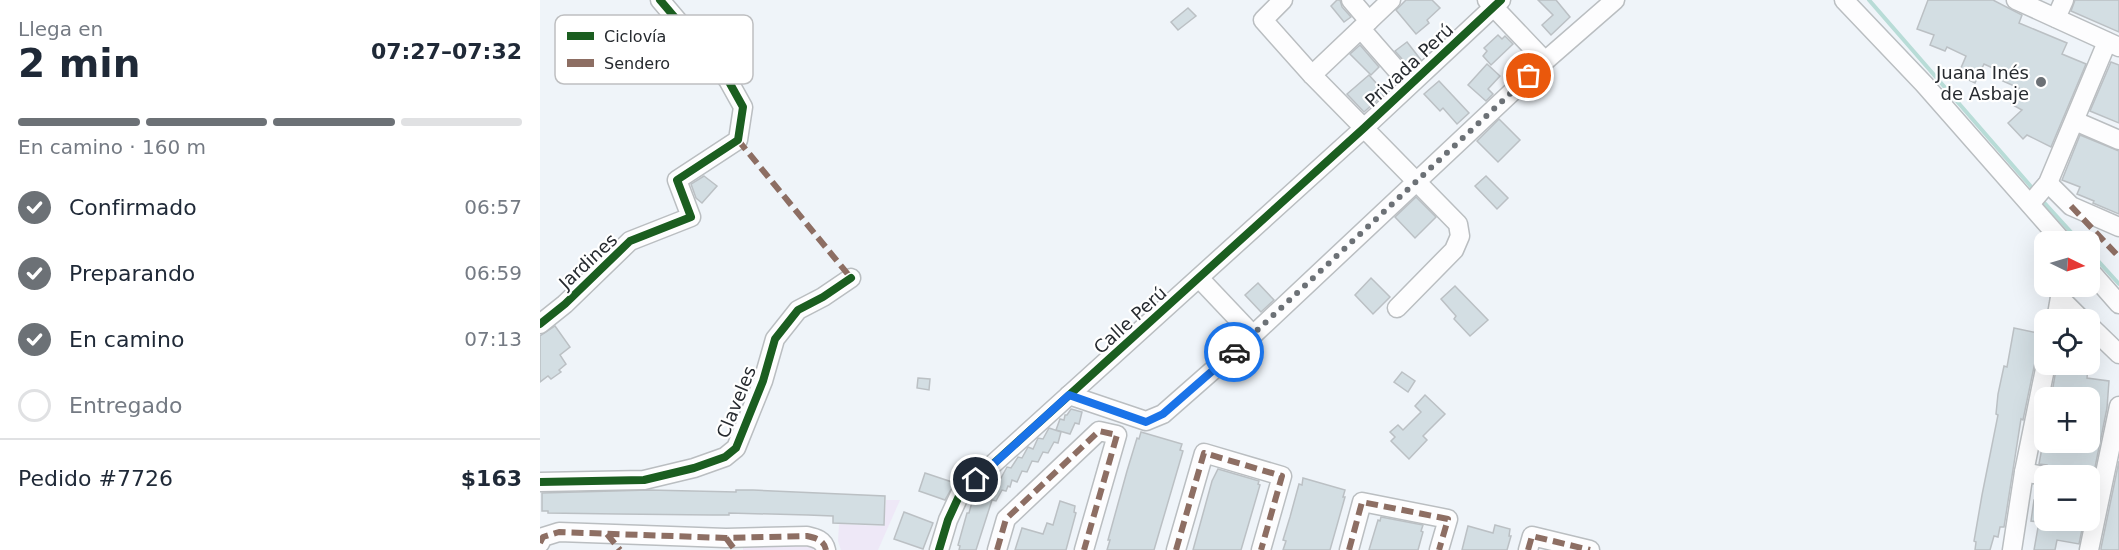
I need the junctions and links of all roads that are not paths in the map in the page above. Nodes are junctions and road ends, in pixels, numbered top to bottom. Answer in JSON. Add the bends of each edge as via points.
{"nodes":[{"id":1,"x":660,"y":0,"type":"edge"},
{"id":2,"x":1283,"y":0,"type":"edge"},
{"id":3,"x":1351,"y":0,"type":"edge"},
{"id":4,"x":1391,"y":0,"type":"edge"},
{"id":5,"x":1615,"y":0,"type":"edge"},
{"id":6,"x":1844,"y":0,"type":"edge"},
{"id":7,"x":2016,"y":0,"type":"edge"},
{"id":8,"x":2064,"y":0,"type":"edge"},
{"id":9,"x":1494,"y":2,"type":"edge"},
{"id":10,"x":673,"y":15,"type":"edge"},
{"id":11,"x":2056,"y":18,"type":"junction"},
{"id":12,"x":1365,"y":25,"type":"junction"},
{"id":13,"x":2113,"y":44,"type":"edge"},
{"id":14,"x":1545,"y":61,"type":"junction"},
{"id":15,"x":1312,"y":75,"type":"junction"},
{"id":16,"x":730,"y":84,"type":"edge"},
{"id":17,"x":1409,"y":84,"type":"junction"},
{"id":18,"x":2075,"y":120,"type":"junction"},
{"id":19,"x":1364,"y":128,"type":"junction"},
{"id":20,"x":2119,"y":140,"type":"edge"},
{"id":21,"x":1418,"y":182,"type":"junction"},
{"id":22,"x":2047,"y":185,"type":"junction"},
{"id":23,"x":2031,"y":202,"type":"junction"},
{"id":24,"x":2119,"y":227,"type":"edge"},
{"id":25,"x":2054,"y":231,"type":"edge"},
{"id":26,"x":851,"y":278,"type":"dead end"},
{"id":27,"x":1199,"y":278,"type":"junction"},
{"id":28,"x":2100,"y":282,"type":"edge"},
{"id":29,"x":2119,"y":304,"type":"edge"},
{"id":30,"x":1397,"y":308,"type":"dead end"},
{"id":31,"x":540,"y":324,"type":"edge"},
{"id":32,"x":1253,"y":336,"type":"junction"},
{"id":33,"x":2100,"y":336,"type":"edge"},
{"id":34,"x":2119,"y":354,"type":"edge"},
{"id":35,"x":2044,"y":375,"type":"edge"},
{"id":36,"x":1069,"y":395,"type":"junction"},
{"id":37,"x":2119,"y":406,"type":"edge"},
{"id":38,"x":2024,"y":472,"type":"junction"},
{"id":39,"x":2034,"y":474,"type":"edge"},
{"id":40,"x":540,"y":482,"type":"edge"},
{"id":41,"x":2103,"y":487,"type":"edge"},
{"id":42,"x":607,"y":534,"type":"junction"},
{"id":43,"x":540,"y":543,"type":"edge"},
{"id":44,"x":1530,"y":543,"type":"edge"},
{"id":45,"x":730,"y":544,"type":"edge"},
{"id":46,"x":620,"y":550,"type":"edge"},
{"id":47,"x":826,"y":550,"type":"edge"},
{"id":48,"x":939,"y":550,"type":"edge"},
{"id":49,"x":997,"y":550,"type":"edge"},
{"id":50,"x":1083,"y":550,"type":"edge"},
{"id":51,"x":1176,"y":550,"type":"edge"},
{"id":52,"x":1261,"y":550,"type":"edge"},
{"id":53,"x":1349,"y":550,"type":"edge"},
{"id":54,"x":1439,"y":550,"type":"edge"},
{"id":55,"x":1590,"y":550,"type":"edge"},
{"id":56,"x":2012,"y":550,"type":"edge"},
{"id":57,"x":2089,"y":550,"type":"edge"}],
"edges":[{"from":1,"to":10,"type":"street","name":"Jardines"},
{"from":2,"to":15,"type":"street","via":[[1263,20]]},
{"from":3,"to":12,"type":"street"},
{"from":4,"to":12,"type":"street"},
{"from":5,"to":14,"type":"street"},
{"from":6,"to":23,"type":"street"},
{"from":7,"to":11,"type":"street"},
{"from":8,"to":11,"type":"street"},
{"from":9,"to":14,"type":"street"},
{"from":9,"to":17,"type":"street","name":"Privada Perú"},
{"from":11,"to":13,"type":"street"},
{"from":12,"to":15,"type":"street"},
{"from":12,"to":17,"type":"street"},
{"from":13,"to":18,"type":"street"},
{"from":14,"to":21,"type":"street"},
{"from":15,"to":19,"type":"street"},
{"from":16,"to":31,"type":"street","name":"Jardines","via":[[743,107],[738,140],[677,180],[691,217],[630,241]]},
{"from":17,"to":19,"type":"street","name":"Privada Perú"},
{"from":18,"to":20,"type":"street"},
{"from":18,"to":22,"type":"street"},
{"from":19,"to":21,"type":"street"},
{"from":19,"to":27,"type":"street","name":"Calle Perú"},
{"from":21,"to":30,"type":"street","via":[[1458,224],[1460,236],[1454,250]]},
{"from":21,"to":32,"type":"street"},
{"from":22,"to":23,"type":"street"},
{"from":22,"to":24,"type":"street","via":[[2071,206]]},
{"from":23,"to":25,"type":"street"},
{"from":26,"to":40,"type":"street","name":"Claveles","via":[[798,310],[775,339],[736,448],[725,457],[644,480]]},
{"from":27,"to":32,"type":"street"},
{"from":27,"to":36,"type":"street","name":"Calle Perú"},
{"from":28,"to":29,"type":"street"},
{"from":32,"to":36,"type":"street","via":[[1163,414],[1146,422]]},
{"from":33,"to":34,"type":"street"},
{"from":35,"to":38,"type":"street"},
{"from":36,"to":48,"type":"street","name":"Calle Perú","via":[[960,494]]},
{"from":37,"to":41,"type":"street"},
{"from":38,"to":39,"type":"street"},
{"from":38,"to":56,"type":"street"},
{"from":41,"to":57,"type":"street"},
{"from":42,"to":43,"type":"street","via":[[559,532],[543,537]]},
{"from":42,"to":45,"type":"street"},
{"from":42,"to":46,"type":"street"},
{"from":44,"to":55,"type":"street"},
{"from":45,"to":47,"type":"street","via":[[807,536],[818,539]]},
{"from":49,"to":50,"type":"street","via":[[1006,519],[1099,431],[1117,435]]},
{"from":51,"to":52,"type":"street","via":[[1204,453],[1282,476]]},
{"from":53,"to":54,"type":"street","via":[[1362,502],[1448,519]]}]}
